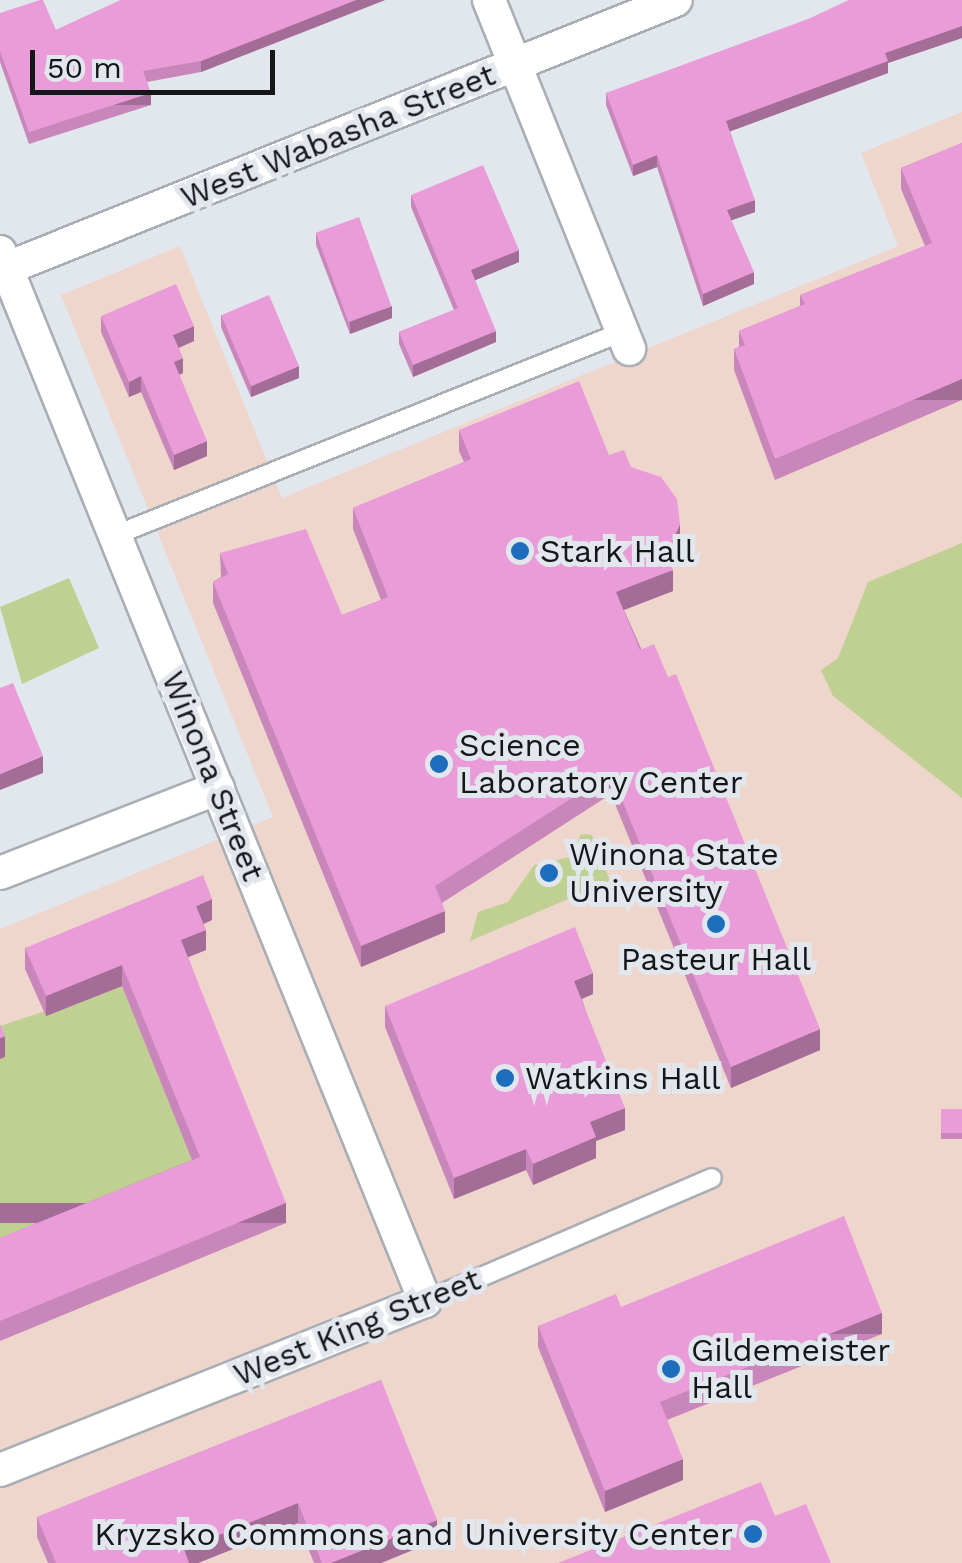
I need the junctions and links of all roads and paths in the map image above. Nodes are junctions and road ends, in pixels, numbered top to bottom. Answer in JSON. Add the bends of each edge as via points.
{"nodes":[{"id":1,"x":489,"y":0,"type":"edge"},
{"id":2,"x":676,"y":0,"type":"edge"},
{"id":3,"x":514,"y":65,"type":"junction"},
{"id":4,"x":2,"y":264,"type":"edge"},
{"id":5,"x":625,"y":340,"type":"joint"},
{"id":6,"x":116,"y":535,"type":"junction"},
{"id":7,"x":218,"y":788,"type":"junction"},
{"id":8,"x":0,"y":873,"type":"edge"},
{"id":9,"x":712,"y":1178,"type":"dead end"},
{"id":10,"x":425,"y":1301,"type":"junction"},
{"id":11,"x":0,"y":1470,"type":"edge"}],
"edges":[{"from":1,"to":3,"type":"street"},
{"from":2,"to":3,"type":"street","name":"West Wabasha Street"},
{"from":3,"to":4,"type":"street","name":"West Wabasha Street"},
{"from":3,"to":5,"type":"street"},
{"from":4,"to":6,"type":"street","name":"Winona Street"},
{"from":5,"to":6,"type":"lane"},
{"from":6,"to":7,"type":"street","name":"Winona Street"},
{"from":7,"to":8,"type":"street"},
{"from":7,"to":10,"type":"street","name":"Winona Street"},
{"from":9,"to":10,"type":"lane","name":"West King Street"},
{"from":10,"to":11,"type":"street","name":"West King Street"}]}
